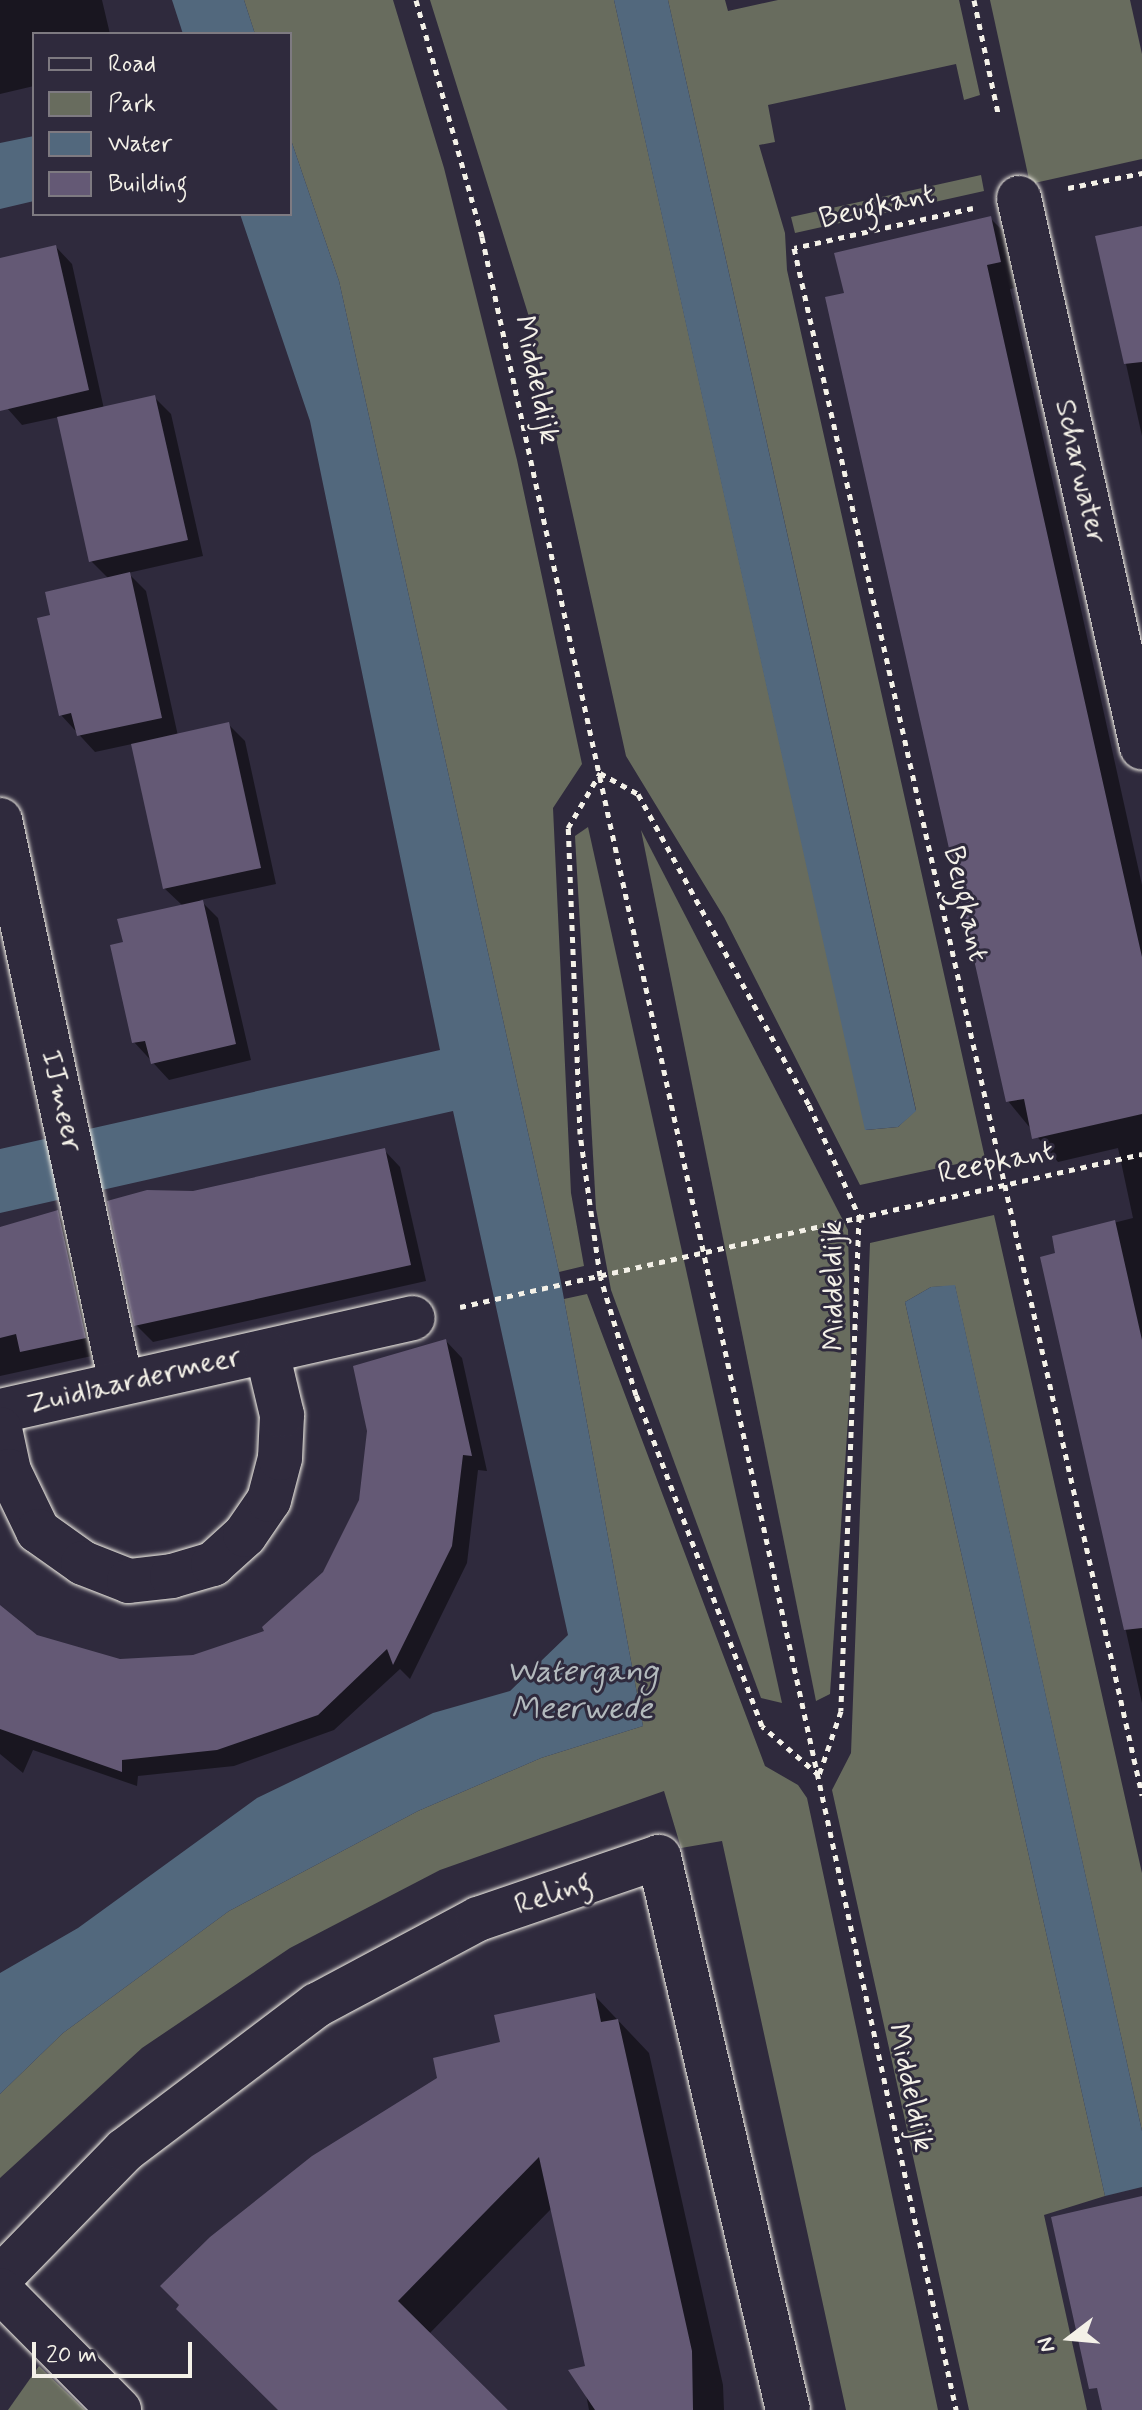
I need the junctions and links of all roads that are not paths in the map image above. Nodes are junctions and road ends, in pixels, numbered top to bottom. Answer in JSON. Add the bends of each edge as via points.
{"nodes":[{"id":1,"x":1019,"y":198,"type":"road end"},
{"id":2,"x":1142,"y":747,"type":"edge"},
{"id":3,"x":0,"y":820,"type":"edge"},
{"id":4,"x":413,"y":1318,"type":"dead end"},
{"id":5,"x":267,"y":1352,"type":"junction"},
{"id":6,"x":121,"y":1383,"type":"junction"},
{"id":7,"x":0,"y":1411,"type":"edge"},
{"id":8,"x":0,"y":1429,"type":"edge"},
{"id":9,"x":0,"y":2278,"type":"edge"},
{"id":10,"x":0,"y":2290,"type":"edge"},
{"id":11,"x":119,"y":2410,"type":"edge"},
{"id":12,"x":788,"y":2410,"type":"edge"}],
"edges":[{"from":1,"to":2,"type":"street","name":"Scharwater"},
{"from":3,"to":6,"type":"street","name":"IJmeer"},
{"from":4,"to":5,"type":"street","name":"Zuidlaardermeer"},
{"from":5,"to":6,"type":"street","name":"Zuidlaardermeer"},
{"from":5,"to":8,"type":"street","name":"Zuidlaardermeer","via":[[282,1415],[280,1458],[269,1500],[245,1535],[213,1564],[172,1576],[129,1581],[83,1563],[38,1531],[9,1471]]},
{"from":6,"to":7,"type":"street","name":"Zuidlaardermeer"},
{"from":9,"to":12,"type":"street","name":"Reling","via":[[125,2150],[317,2005],[478,1919],[659,1857]]},
{"from":10,"to":11,"type":"street"}]}
